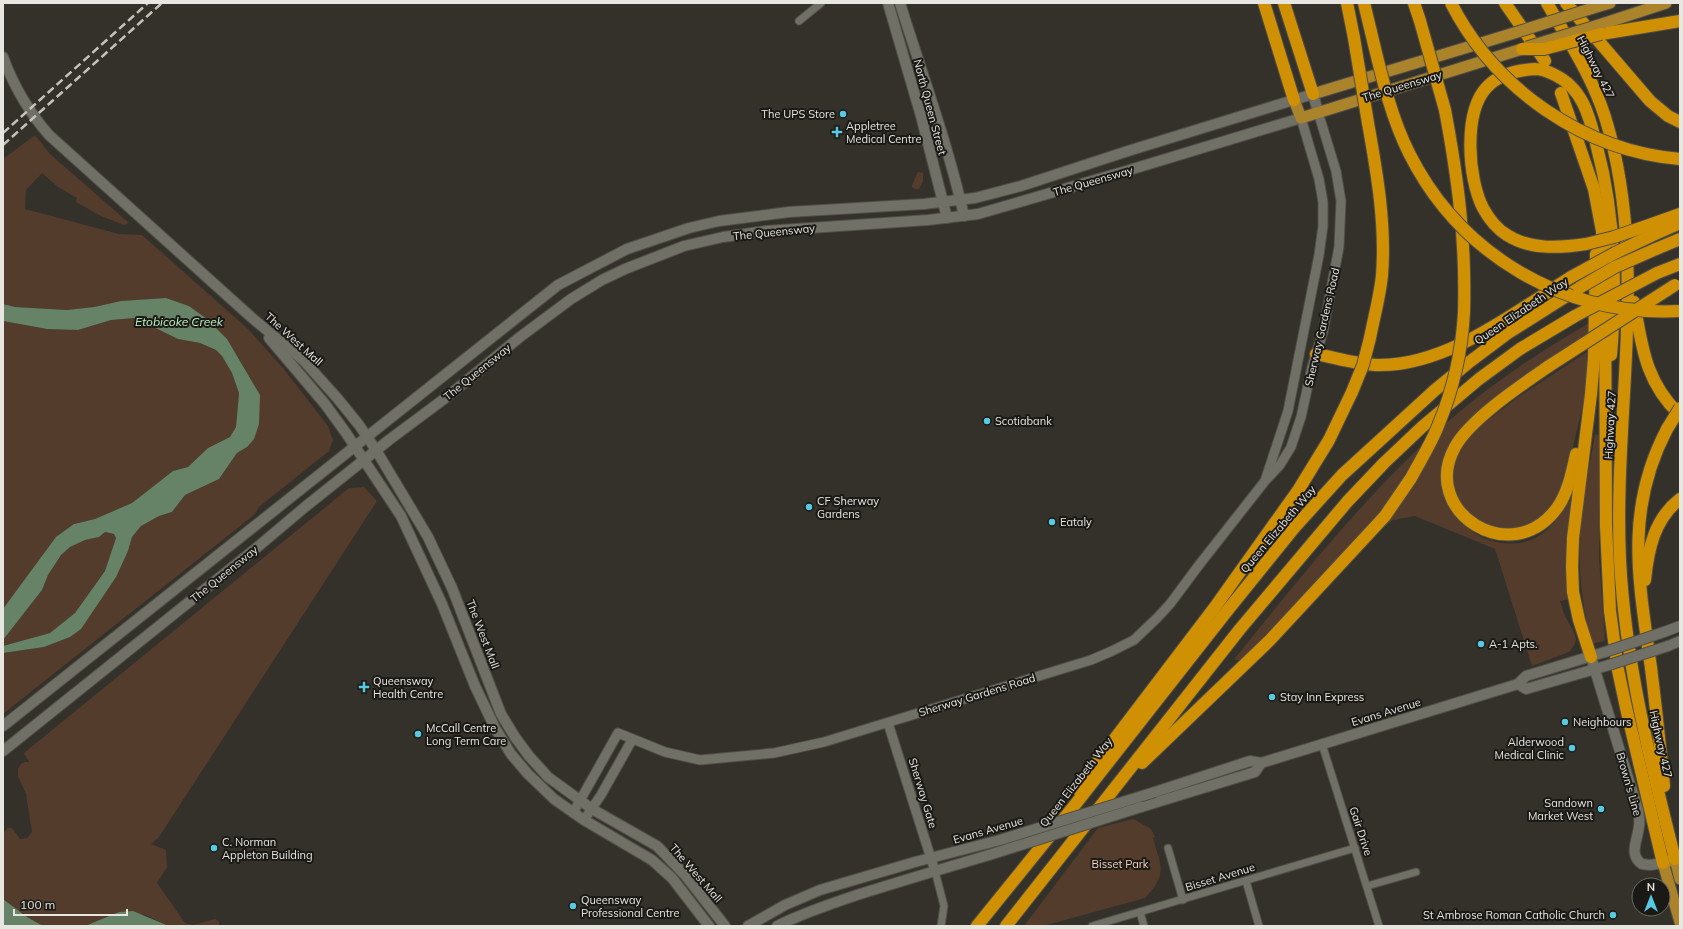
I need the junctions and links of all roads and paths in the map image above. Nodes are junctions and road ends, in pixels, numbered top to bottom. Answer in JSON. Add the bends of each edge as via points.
{"nodes":[{"id":1,"x":821,"y":3,"type":"edge"},
{"id":2,"x":888,"y":3,"type":"edge"},
{"id":3,"x":900,"y":3,"type":"edge"},
{"id":4,"x":1264,"y":3,"type":"edge"},
{"id":5,"x":1284,"y":3,"type":"edge"},
{"id":6,"x":1346,"y":3,"type":"edge"},
{"id":7,"x":1364,"y":3,"type":"edge"},
{"id":8,"x":1414,"y":3,"type":"edge"},
{"id":9,"x":1451,"y":3,"type":"edge"},
{"id":10,"x":1505,"y":3,"type":"edge"},
{"id":11,"x":1547,"y":3,"type":"edge"},
{"id":12,"x":1566,"y":3,"type":"edge"},
{"id":13,"x":1610,"y":3,"type":"edge"},
{"id":14,"x":1666,"y":3,"type":"edge"},
{"id":15,"x":799,"y":21,"type":"dead end"},
{"id":16,"x":1680,"y":21,"type":"edge"},
{"id":17,"x":1601,"y":29,"type":"junction"},
{"id":18,"x":1522,"y":48,"type":"joint"},
{"id":19,"x":3,"y":57,"type":"edge"},
{"id":20,"x":1545,"y":61,"type":"dead end"},
{"id":21,"x":1561,"y":93,"type":"dead end"},
{"id":22,"x":1313,"y":94,"type":"junction"},
{"id":23,"x":1294,"y":100,"type":"junction"},
{"id":24,"x":1318,"y":112,"type":"junction"},
{"id":25,"x":1301,"y":118,"type":"junction"},
{"id":26,"x":1680,"y":122,"type":"edge"},
{"id":27,"x":1680,"y":159,"type":"edge"},
{"id":28,"x":1588,"y":173,"type":"junction"},
{"id":29,"x":960,"y":199,"type":"junction"},
{"id":30,"x":943,"y":202,"type":"junction"},
{"id":31,"x":807,"y":211,"type":"junction"},
{"id":32,"x":1680,"y":214,"type":"edge"},
{"id":33,"x":964,"y":216,"type":"junction"},
{"id":34,"x":947,"y":218,"type":"junction"},
{"id":35,"x":1680,"y":223,"type":"edge"},
{"id":36,"x":786,"y":228,"type":"junction"},
{"id":37,"x":1654,"y":229,"type":"junction"},
{"id":38,"x":1680,"y":239,"type":"edge"},
{"id":39,"x":1680,"y":264,"type":"edge"},
{"id":40,"x":1628,"y":274,"type":"junction"},
{"id":41,"x":1677,"y":283,"type":"edge"},
{"id":42,"x":1680,"y":312,"type":"edge"},
{"id":43,"x":251,"y":317,"type":"junction"},
{"id":44,"x":1300,"y":350,"type":"junction"},
{"id":45,"x":1316,"y":354,"type":"junction"},
{"id":46,"x":1297,"y":363,"type":"junction"},
{"id":47,"x":1312,"y":367,"type":"junction"},
{"id":48,"x":1591,"y":394,"type":"junction"},
{"id":49,"x":1680,"y":408,"type":"edge"},
{"id":50,"x":1680,"y":415,"type":"edge"},
{"id":51,"x":367,"y":436,"type":"junction"},
{"id":52,"x":1606,"y":438,"type":"junction"},
{"id":53,"x":354,"y":446,"type":"junction"},
{"id":54,"x":376,"y":450,"type":"junction"},
{"id":55,"x":364,"y":461,"type":"junction"},
{"id":56,"x":1265,"y":481,"type":"junction"},
{"id":57,"x":1680,"y":499,"type":"edge"},
{"id":58,"x":1643,"y":616,"type":"junction"},
{"id":59,"x":1680,"y":626,"type":"edge"},
{"id":60,"x":1680,"y":642,"type":"edge"},
{"id":61,"x":1591,"y":657,"type":"junction"},
{"id":62,"x":1594,"y":670,"type":"junction"},
{"id":63,"x":1518,"y":684,"type":"junction"},
{"id":64,"x":888,"y":723,"type":"junction"},
{"id":65,"x":3,"y":726,"type":"edge"},
{"id":66,"x":632,"y":740,"type":"junction"},
{"id":67,"x":1322,"y":744,"type":"junction"},
{"id":68,"x":3,"y":750,"type":"edge"},
{"id":69,"x":1261,"y":763,"type":"junction"},
{"id":70,"x":1114,"y":790,"type":"junction"},
{"id":71,"x":581,"y":801,"type":"junction"},
{"id":72,"x":1074,"y":806,"type":"junction"},
{"id":73,"x":592,"y":809,"type":"junction"},
{"id":74,"x":1663,"y":809,"type":"junction"},
{"id":75,"x":573,"y":813,"type":"junction"},
{"id":76,"x":584,"y":820,"type":"junction"},
{"id":77,"x":1168,"y":848,"type":"dead end"},
{"id":78,"x":1355,"y":848,"type":"junction"},
{"id":79,"x":930,"y":858,"type":"junction"},
{"id":80,"x":1676,"y":859,"type":"junction"},
{"id":81,"x":1663,"y":863,"type":"junction"},
{"id":82,"x":935,"y":871,"type":"junction"},
{"id":83,"x":1416,"y":872,"type":"dead end"},
{"id":84,"x":1680,"y":879,"type":"edge"},
{"id":85,"x":1246,"y":881,"type":"junction"},
{"id":86,"x":1367,"y":886,"type":"junction"},
{"id":87,"x":1183,"y":900,"type":"junction"},
{"id":88,"x":1140,"y":912,"type":"junction"},
{"id":89,"x":1680,"y":922,"type":"edge"},
{"id":90,"x":709,"y":926,"type":"edge"},
{"id":91,"x":725,"y":926,"type":"edge"},
{"id":92,"x":748,"y":926,"type":"edge"},
{"id":93,"x":777,"y":926,"type":"edge"},
{"id":94,"x":942,"y":926,"type":"edge"},
{"id":95,"x":977,"y":926,"type":"edge"},
{"id":96,"x":1006,"y":926,"type":"edge"},
{"id":97,"x":1092,"y":926,"type":"edge"},
{"id":98,"x":1144,"y":926,"type":"edge"},
{"id":99,"x":1259,"y":926,"type":"edge"},
{"id":100,"x":1379,"y":926,"type":"edge"}],
"edges":[{"from":1,"to":15,"type":"street"},
{"from":2,"to":30,"type":"main road","name":"North Queen Street"},
{"from":3,"to":29,"type":"main road","name":"North Queen Street"},
{"from":4,"to":23,"type":"highway"},
{"from":5,"to":22,"type":"highway"},
{"from":6,"to":72,"type":"highway","bridge":true,"via":[[1375,162],[1383,229],[1382,276],[1364,365],[1329,440],[1299,489],[1215,607],[1088,774]]},
{"from":7,"to":42,"type":"highway","bridge":true,"via":[[1390,104],[1409,153],[1434,195],[1475,240],[1523,275],[1574,298],[1608,307]]},
{"from":8,"to":70,"type":"highway","bridge":true,"via":[[1445,110],[1461,206],[1465,253],[1463,332],[1459,357],[1438,426],[1411,478],[1385,516],[1270,640]]},
{"from":9,"to":27,"type":"highway","bridge":true,"via":[[1469,33],[1492,62],[1547,112],[1583,133],[1625,149]]},
{"from":10,"to":20,"type":"highway"},
{"from":11,"to":40,"type":"highway","name":"Highway 427","via":[[1593,87],[1616,154],[1625,223]]},
{"from":12,"to":26,"type":"highway","via":[[1642,92],[1659,109]]},
{"from":13,"to":22,"type":"main road","name":"The Queensway","bridge":true},
{"from":14,"to":17,"type":"main road"},
{"from":16,"to":17,"type":"highway"},
{"from":17,"to":18,"type":"highway","bridge":true,"via":[[1544,49]]},
{"from":18,"to":24,"type":"main road","name":"The Queensway"},
{"from":19,"to":43,"type":"main road","name":"The West Mall","via":[[19,94],[49,135]]},
{"from":21,"to":28,"type":"highway","name":"Highway 427"},
{"from":22,"to":23,"type":"main road","name":"The Queensway"},
{"from":22,"to":24,"type":"main road","name":"Sherway Gardens Road"},
{"from":23,"to":25,"type":"main road","name":"Sherway Gardens Road"},
{"from":23,"to":29,"type":"main road","name":"The Queensway","via":[[1021,186],[975,198]]},
{"from":24,"to":25,"type":"main road","name":"The Queensway"},
{"from":24,"to":45,"type":"street","name":"Sherway Gardens Road","via":[[1336,171],[1341,201],[1339,247],[1332,292]]},
{"from":25,"to":33,"type":"main road","name":"The Queensway","via":[[1012,205]]},
{"from":25,"to":44,"type":"street","name":"Sherway Gardens Road","via":[[1319,179],[1323,202],[1323,226]]},
{"from":28,"to":48,"type":"highway","via":[[1596,274]]},
{"from":28,"to":52,"type":"highway","name":"Highway 427","via":[[1600,218],[1605,269]]},
{"from":29,"to":30,"type":"main road","name":"The Queensway"},
{"from":29,"to":33,"type":"main road","name":"North Queen Street"},
{"from":30,"to":31,"type":"main road","name":"The Queensway"},
{"from":30,"to":34,"type":"main road","name":"North Queen Street"},
{"from":31,"to":36,"type":"main road","via":[[796,225]]},
{"from":31,"to":51,"type":"main road","name":"The Queensway","via":[[719,221],[689,228],[627,249],[595,265],[558,285]]},
{"from":32,"to":37,"type":"highway"},
{"from":33,"to":34,"type":"main road","name":"The Queensway"},
{"from":34,"to":36,"type":"main road","name":"The Queensway"},
{"from":35,"to":37,"type":"highway"},
{"from":36,"to":54,"type":"main road","name":"The Queensway","via":[[684,246],[624,268],[571,299]]},
{"from":37,"to":45,"type":"highway","bridge":true,"via":[[1475,337],[1438,355],[1405,364],[1378,365]]},
{"from":37,"to":52,"type":"highway","bridge":true,"via":[[1614,237],[1586,244],[1549,247],[1517,240],[1500,230],[1483,208],[1474,180],[1471,153],[1472,115],[1482,93],[1502,76],[1539,69],[1567,82],[1585,106],[1607,192],[1613,244],[1613,338],[1609,426]]},
{"from":38,"to":72,"type":"highway","name":"Queen Elizabeth Way","bridge":true,"via":[[1615,267],[1508,333],[1429,395],[1342,475],[1294,528],[1241,593]]},
{"from":39,"to":70,"type":"highway","bridge":true,"via":[[1657,273],[1575,316],[1520,349],[1479,379],[1422,427],[1347,502],[1240,629]]},
{"from":40,"to":50,"type":"highway","via":[[1646,363],[1656,385]]},
{"from":40,"to":74,"type":"highway","name":"Highway 427","via":[[1619,512],[1622,593],[1625,626],[1640,711]]},
{"from":41,"to":48,"type":"highway","bridge":true,"via":[[1549,366],[1471,427],[1456,446],[1448,465],[1449,489],[1465,517],[1478,528],[1502,534],[1528,531],[1548,518],[1558,507],[1571,475]]},
{"from":43,"to":51,"type":"main road","name":"The West Mall","via":[[304,361]]},
{"from":43,"to":53,"type":"main road","name":"The West Mall","via":[[325,404]]},
{"from":44,"to":45,"type":"street"},
{"from":44,"to":46,"type":"street","name":"Sherway Gardens Road"},
{"from":45,"to":47,"type":"street","name":"Sherway Gardens Road"},
{"from":46,"to":47,"type":"street"},
{"from":46,"to":56,"type":"street","name":"Sherway Gardens Road","via":[[1288,411]]},
{"from":47,"to":56,"type":"street","name":"Sherway Gardens Road","via":[[1301,418],[1291,447],[1280,465]]},
{"from":48,"to":61,"type":"highway","via":[[1578,489],[1572,567],[1578,620]]},
{"from":49,"to":58,"type":"highway","bridge":true,"via":[[1667,429],[1649,470],[1639,516],[1637,548]]},
{"from":51,"to":53,"type":"main road","name":"The Queensway"},
{"from":51,"to":54,"type":"main road","name":"The West Mall"},
{"from":52,"to":81,"type":"highway","name":"Highway 427","via":[[1606,526],[1613,633],[1626,712]]},
{"from":53,"to":55,"type":"main road","name":"The West Mall"},
{"from":53,"to":65,"type":"main road","name":"The Queensway"},
{"from":54,"to":55,"type":"main road","name":"The Queensway"},
{"from":54,"to":71,"type":"main road","name":"The West Mall","via":[[428,537],[452,588],[501,714],[529,756],[548,777]]},
{"from":55,"to":68,"type":"main road","name":"The Queensway"},
{"from":55,"to":75,"type":"main road","name":"The West Mall","via":[[401,516],[442,604],[475,686],[510,754],[554,799]]},
{"from":56,"to":64,"type":"street","name":"Sherway Gardens Road","via":[[1170,604],[1134,640],[1091,660]]},
{"from":57,"to":58,"type":"highway","via":[[1661,520],[1650,544]]},
{"from":58,"to":74,"type":"highway","via":[[1656,705],[1664,789]]},
{"from":59,"to":61,"type":"main road","name":"Evans Avenue","bridge":true},
{"from":60,"to":62,"type":"main road","name":"Evans Avenue","bridge":true},
{"from":61,"to":62,"type":"main road","name":"Brown's Line"},
{"from":61,"to":63,"type":"main road","name":"Evans Avenue","via":[[1526,676]]},
{"from":62,"to":63,"type":"main road","name":"Evans Avenue","via":[[1526,689]]},
{"from":62,"to":81,"type":"main road","name":"Brown's Line","via":[[1638,810],[1640,824],[1635,857],[1642,864]]},
{"from":63,"to":67,"type":"main road","name":"Evans Avenue"},
{"from":64,"to":66,"type":"street","name":"Sherway Gardens Road","via":[[796,748],[710,760],[693,760]]},
{"from":64,"to":79,"type":"street","name":"Sherway Gate"},
{"from":66,"to":71,"type":"street","name":"Sherway Gardens Road","via":[[618,733]]},
{"from":66,"to":73,"type":"street"},
{"from":67,"to":69,"type":"main road","name":"Evans Avenue"},
{"from":67,"to":78,"type":"street","name":"Gair Drive"},
{"from":69,"to":79,"type":"main road","name":"Evans Avenue","bridge":true,"via":[[1250,761],[1000,840]]},
{"from":69,"to":82,"type":"main road","name":"Evans Avenue","bridge":true,"via":[[1254,772]]},
{"from":70,"to":96,"type":"highway"},
{"from":71,"to":73,"type":"main road","name":"The West Mall"},
{"from":71,"to":75,"type":"street"},
{"from":72,"to":95,"type":"highway","name":"Queen Elizabeth Way"},
{"from":73,"to":76,"type":"street"},
{"from":73,"to":91,"type":"main road","name":"The West Mall","via":[[657,846],[685,875]]},
{"from":74,"to":80,"type":"highway","name":"Highway 427"},
{"from":75,"to":76,"type":"main road","name":"The West Mall"},
{"from":76,"to":90,"type":"main road","name":"The West Mall","via":[[652,860],[672,878]]},
{"from":77,"to":87,"type":"street"},
{"from":78,"to":85,"type":"street","name":"Bisset Avenue"},
{"from":78,"to":86,"type":"street","name":"Gair Drive"},
{"from":79,"to":82,"type":"street","name":"Sherway Gate"},
{"from":79,"to":92,"type":"main road","name":"Evans Avenue","via":[[812,893]]},
{"from":80,"to":81,"type":"main road"},
{"from":80,"to":84,"type":"main road"},
{"from":81,"to":89,"type":"main road"},
{"from":82,"to":93,"type":"main road","name":"Evans Avenue","via":[[813,910]]},
{"from":82,"to":94,"type":"street","via":[[944,906]]},
{"from":83,"to":86,"type":"street"},
{"from":85,"to":87,"type":"street","name":"Bisset Avenue"},
{"from":85,"to":99,"type":"street"},
{"from":86,"to":100,"type":"street","name":"Gair Drive"},
{"from":87,"to":88,"type":"street","name":"Bisset Avenue"},
{"from":88,"to":97,"type":"street","name":"Bisset Avenue"},
{"from":88,"to":98,"type":"street"}]}
